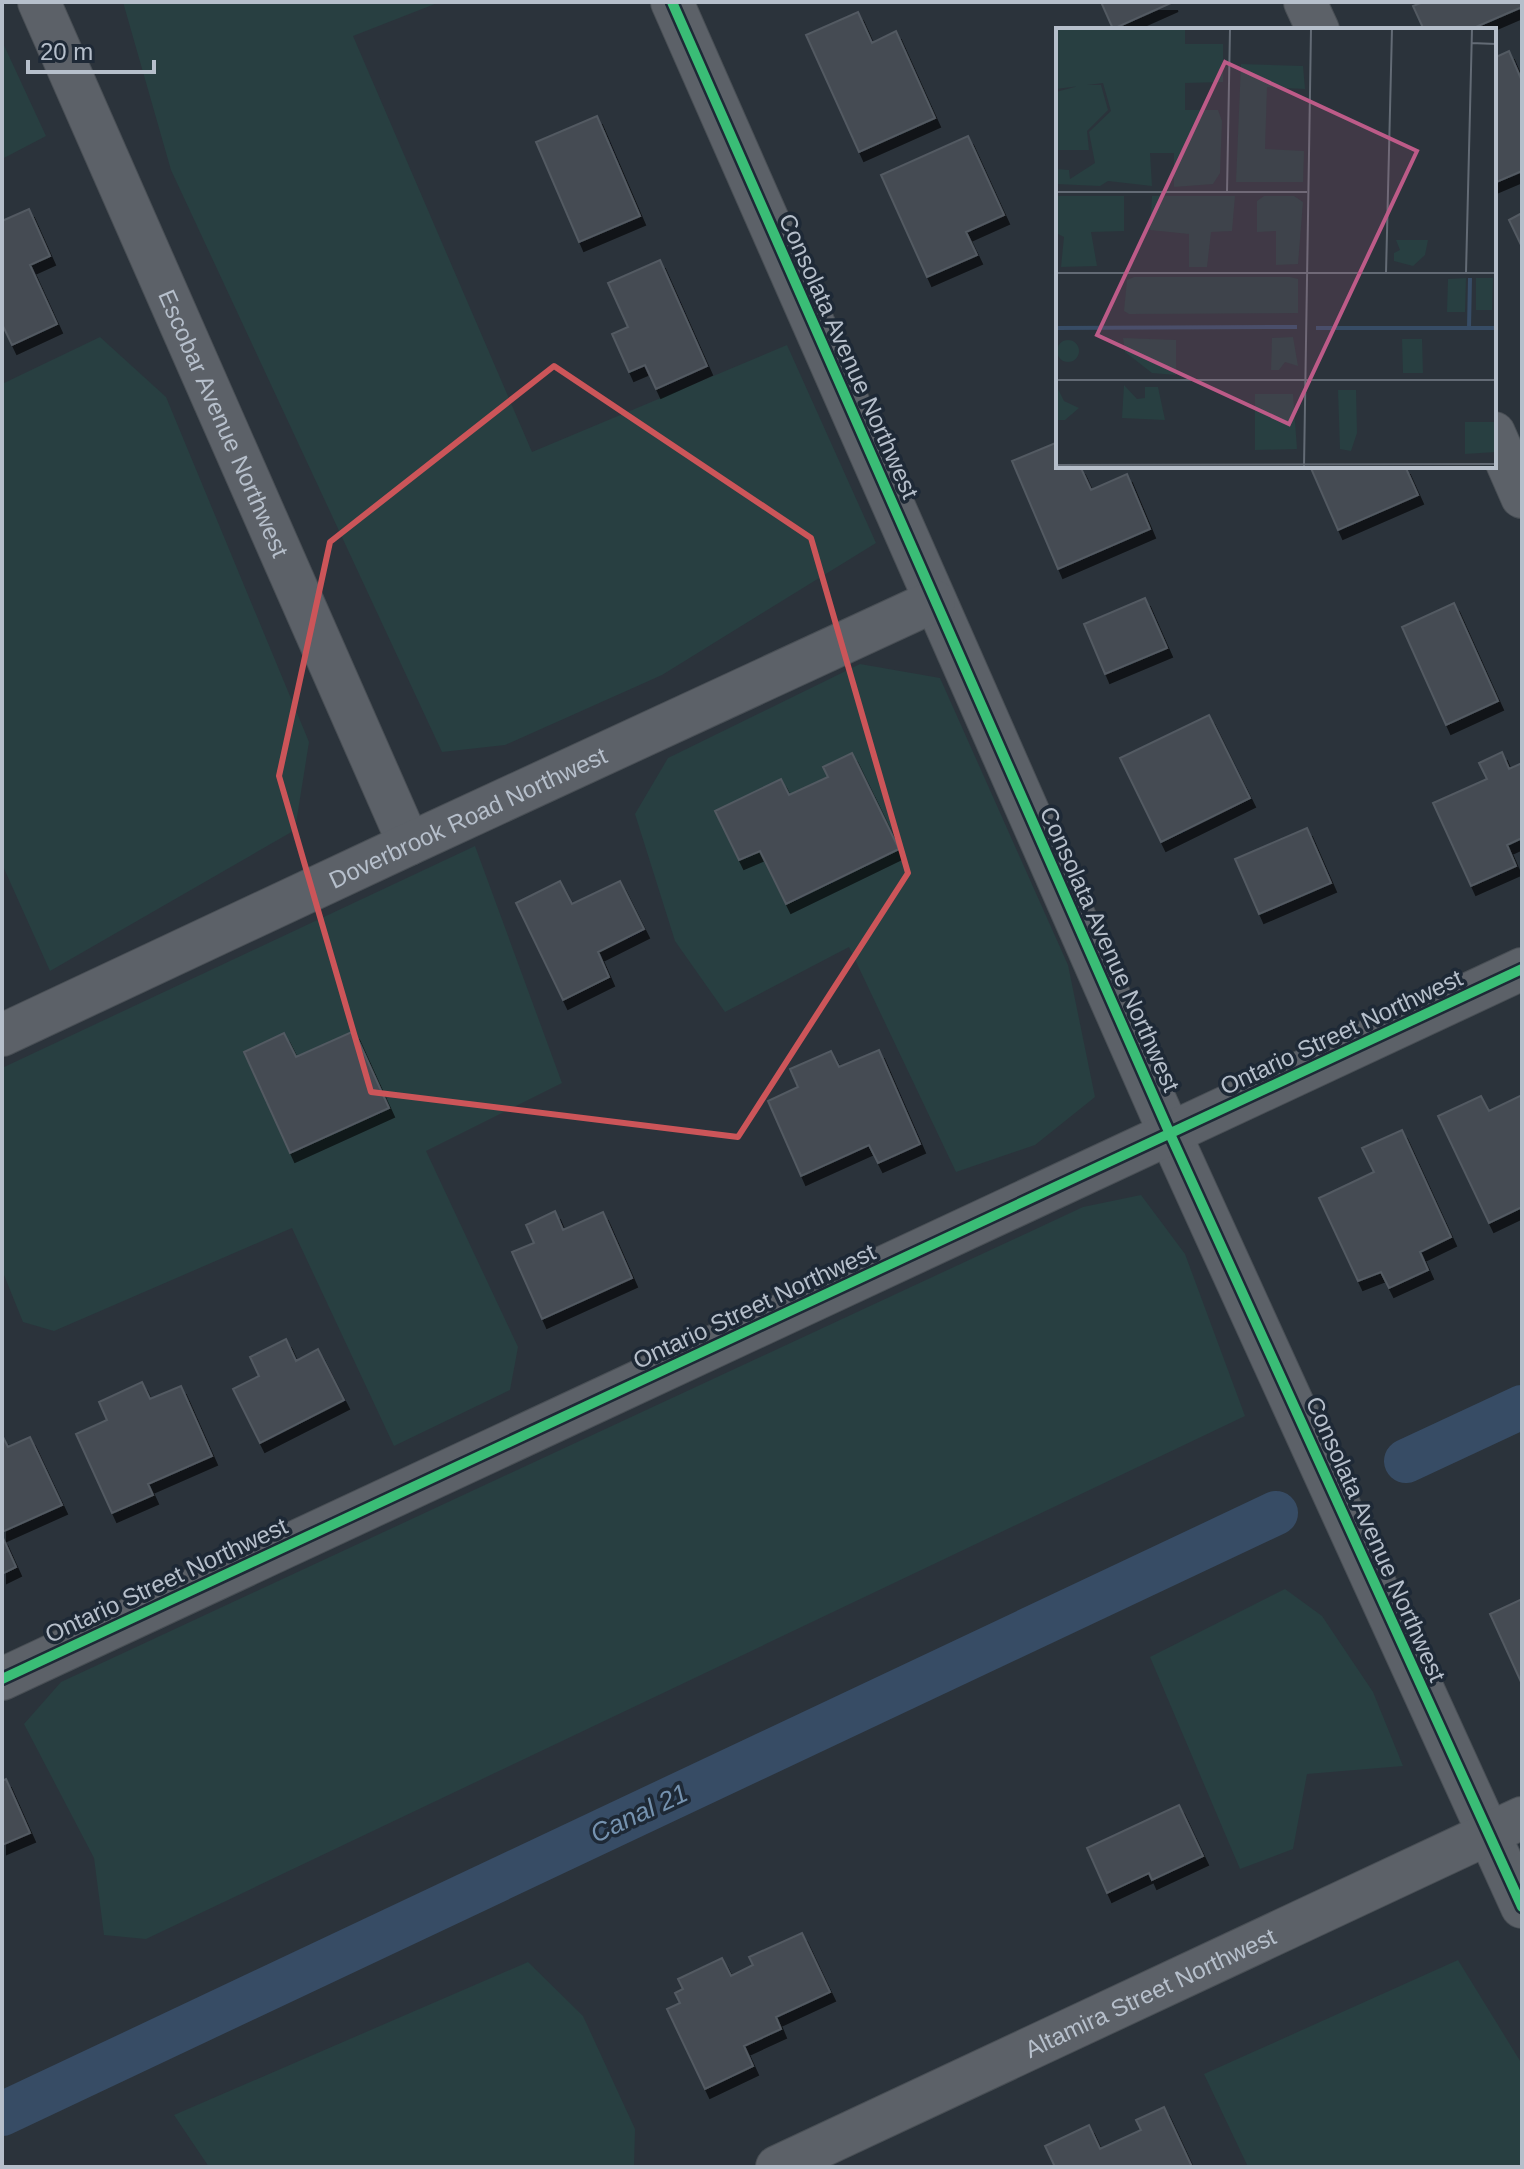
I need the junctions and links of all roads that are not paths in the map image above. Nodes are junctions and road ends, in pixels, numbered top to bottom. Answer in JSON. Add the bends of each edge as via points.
{"nodes":[{"id":1,"x":39,"y":2,"type":"edge"},
{"id":2,"x":672,"y":2,"type":"edge"},
{"id":3,"x":1305,"y":2,"type":"edge"},
{"id":4,"x":1317,"y":28,"type":"edge"},
{"id":5,"x":1496,"y":438,"type":"edge"},
{"id":6,"x":1522,"y":497,"type":"edge"},
{"id":7,"x":934,"y":601,"type":"junction"},
{"id":8,"x":409,"y":844,"type":"junction"},
{"id":9,"x":1522,"y":969,"type":"edge"},
{"id":10,"x":2,"y":1035,"type":"edge"},
{"id":11,"x":1170,"y":1134,"type":"junction"},
{"id":12,"x":2,"y":1679,"type":"edge"},
{"id":13,"x":1505,"y":1826,"type":"edge"},
{"id":14,"x":1522,"y":1907,"type":"edge"},
{"id":15,"x":777,"y":2167,"type":"edge"}],
"edges":[{"from":1,"to":8,"type":"street","name":"Escobar Avenue Northwest"},
{"from":2,"to":7,"type":"street","name":"Consolata Avenue Northwest"},
{"from":3,"to":4,"type":"street"},
{"from":5,"to":6,"type":"street"},
{"from":7,"to":8,"type":"street","name":"Doverbrook Road Northwest"},
{"from":7,"to":11,"type":"street","name":"Consolata Avenue Northwest"},
{"from":8,"to":10,"type":"street","name":"Doverbrook Road Northwest"},
{"from":9,"to":11,"type":"street","name":"Ontario Street Northwest"},
{"from":11,"to":12,"type":"street","name":"Ontario Street Northwest"},
{"from":11,"to":13,"type":"street","name":"Consolata Avenue Northwest"},
{"from":13,"to":14,"type":"street","name":"Consolata Avenue Northwest"},
{"from":13,"to":15,"type":"street","name":"Altamira Street Northwest"}]}
